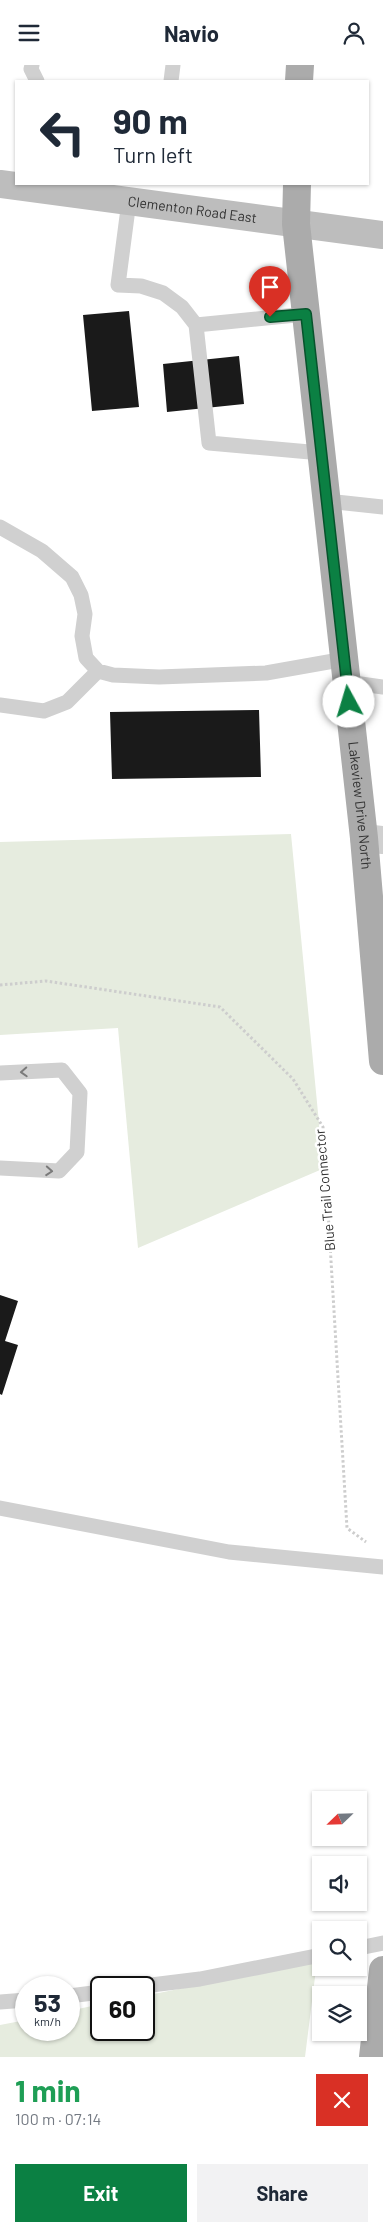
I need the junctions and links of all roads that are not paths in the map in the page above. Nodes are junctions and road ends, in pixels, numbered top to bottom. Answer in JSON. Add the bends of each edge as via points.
{"nodes":[{"id":1,"x":32,"y":65,"type":"edge"},
{"id":2,"x":174,"y":65,"type":"edge"},
{"id":3,"x":300,"y":65,"type":"edge"},
{"id":4,"x":37,"y":80,"type":"edge"},
{"id":5,"x":171,"y":80,"type":"edge"},
{"id":6,"x":299,"y":80,"type":"edge"},
{"id":7,"x":0,"y":184,"type":"edge"},
{"id":8,"x":15,"y":185,"type":"edge"},
{"id":9,"x":16,"y":185,"type":"edge"},
{"id":10,"x":297,"y":185,"type":"edge"},
{"id":11,"x":33,"y":186,"type":"edge"},
{"id":12,"x":129,"y":201,"type":"junction"},
{"id":13,"x":296,"y":223,"type":"junction"},
{"id":14,"x":383,"y":235,"type":"edge"},
{"id":15,"x":306,"y":314,"type":"junction"},
{"id":16,"x":196,"y":325,"type":"junction"},
{"id":17,"x":322,"y":453,"type":"junction"},
{"id":18,"x":327,"y":501,"type":"junction"},
{"id":19,"x":383,"y":507,"type":"edge"},
{"id":20,"x":0,"y":527,"type":"edge"},
{"id":21,"x":98,"y":671,"type":"junction"},
{"id":22,"x":346,"y":671,"type":"junction"},
{"id":23,"x":383,"y":687,"type":"edge"},
{"id":24,"x":0,"y":705,"type":"edge"},
{"id":25,"x":374,"y":839,"type":"edge"},
{"id":26,"x":383,"y":1061,"type":"edge"},
{"id":27,"x":0,"y":1073,"type":"edge"},
{"id":28,"x":0,"y":1168,"type":"edge"},
{"id":29,"x":0,"y":1508,"type":"edge"},
{"id":30,"x":383,"y":1567,"type":"edge"},
{"id":31,"x":383,"y":1943,"type":"edge"},
{"id":32,"x":367,"y":1946,"type":"edge"},
{"id":33,"x":312,"y":1957,"type":"edge"},
{"id":34,"x":382,"y":1983,"type":"edge"},
{"id":35,"x":155,"y":1985,"type":"edge"},
{"id":36,"x":15,"y":2001,"type":"edge"},
{"id":37,"x":0,"y":2002,"type":"edge"},
{"id":38,"x":373,"y":2057,"type":"edge"}],
"edges":[{"from":1,"to":4,"type":"lane"},
{"from":2,"to":5,"type":"lane"},
{"from":3,"to":6,"type":"main road"},
{"from":7,"to":8,"type":"main road","name":"Clementon Road East"},
{"from":9,"to":11,"type":"main road","name":"Clementon Road East"},
{"from":10,"to":13,"type":"main road","name":"Lakeview Drive North"},
{"from":11,"to":12,"type":"main road","name":"Clementon Road East"},
{"from":12,"to":13,"type":"main road","name":"Clementon Road East"},
{"from":12,"to":16,"type":"lane","via":[[118,285],[141,286],[163,293],[182,307]]},
{"from":13,"to":14,"type":"main road","name":"Clementon Road East"},
{"from":13,"to":15,"type":"main road","name":"Lakeview Drive North"},
{"from":15,"to":16,"type":"lane"},
{"from":15,"to":17,"type":"main road","name":"Lakeview Drive North"},
{"from":16,"to":17,"type":"lane","via":[[209,443]]},
{"from":17,"to":18,"type":"main road","name":"Lakeview Drive North"},
{"from":18,"to":19,"type":"lane"},
{"from":18,"to":22,"type":"main road","name":"Lakeview Drive North"},
{"from":20,"to":21,"type":"lane","via":[[42,551],[72,577],[81,595],[85,614],[82,636],[86,658]]},
{"from":21,"to":22,"type":"lane","via":[[113,675],[159,677]]},
{"from":21,"to":24,"type":"lane","via":[[67,702],[44,711]]},
{"from":22,"to":23,"type":"lane"},
{"from":22,"to":25,"type":"main road","name":"Lakeview Drive North"},
{"from":25,"to":26,"type":"main road","name":"Lakeview Drive North"},
{"from":28,"to":27,"type":"lane","one_way":true,"via":[[59,1171],[76,1152],[80,1093],[62,1070]]},
{"from":29,"to":30,"type":"lane","via":[[229,1552]]},
{"from":31,"to":32,"type":"lane"},
{"from":33,"to":35,"type":"lane"},
{"from":34,"to":38,"type":"main road"},
{"from":36,"to":37,"type":"lane"}]}
